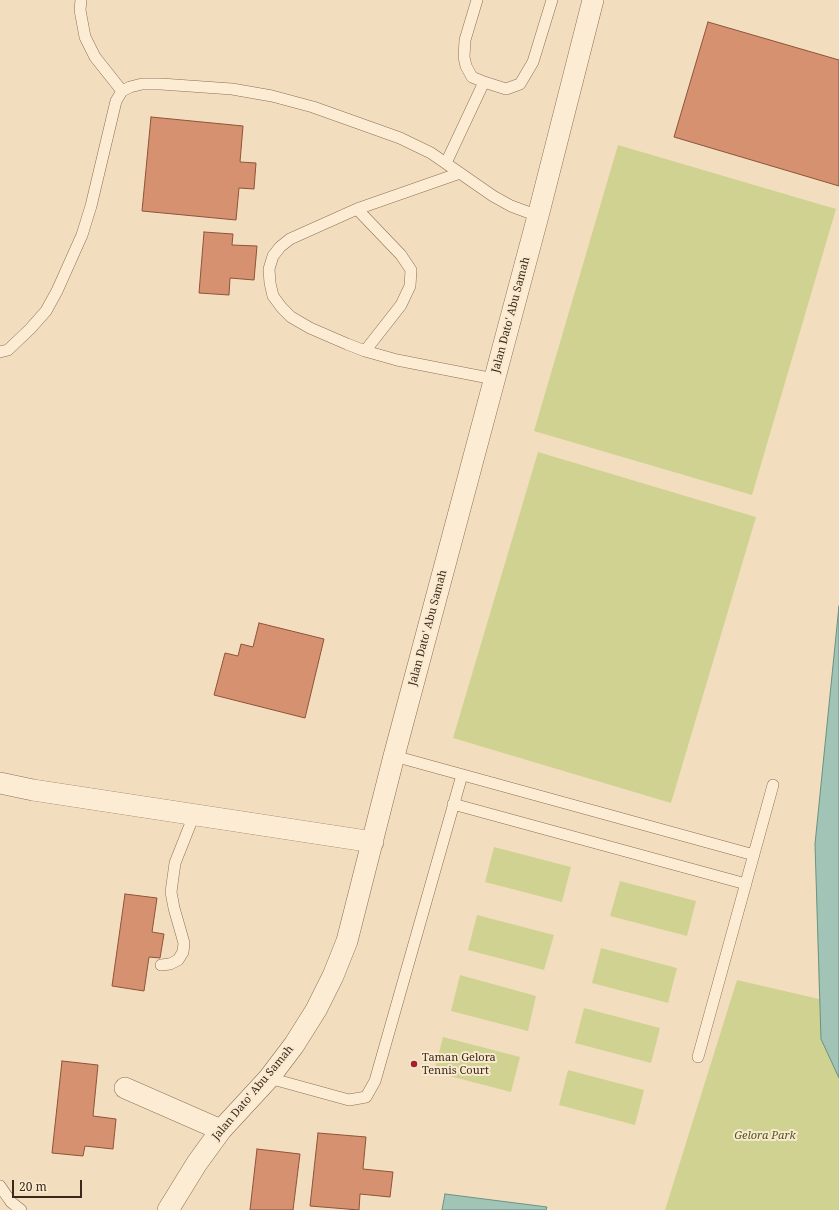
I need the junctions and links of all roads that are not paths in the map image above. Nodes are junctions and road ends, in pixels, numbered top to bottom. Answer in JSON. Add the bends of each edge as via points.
{"nodes":[{"id":1,"x":81,"y":0,"type":"edge"},
{"id":2,"x":477,"y":0,"type":"edge"},
{"id":3,"x":552,"y":0,"type":"edge"},
{"id":4,"x":593,"y":0,"type":"edge"},
{"id":5,"x":484,"y":82,"type":"junction"},
{"id":6,"x":122,"y":91,"type":"junction"},
{"id":7,"x":446,"y":163,"type":"junction"},
{"id":8,"x":460,"y":173,"type":"junction"},
{"id":9,"x":357,"y":209,"type":"junction"},
{"id":10,"x":538,"y":216,"type":"junction"},
{"id":11,"x":365,"y":351,"type":"junction"},
{"id":12,"x":0,"y":352,"type":"edge"},
{"id":13,"x":494,"y":380,"type":"junction"},
{"id":14,"x":394,"y":756,"type":"junction"},
{"id":15,"x":462,"y":775,"type":"junction"},
{"id":16,"x":0,"y":783,"type":"edge"},
{"id":17,"x":773,"y":785,"type":"dead end"},
{"id":18,"x":454,"y":804,"type":"junction"},
{"id":19,"x":194,"y":815,"type":"junction"},
{"id":20,"x":373,"y":842,"type":"junction"},
{"id":21,"x":754,"y":855,"type":"junction"},
{"id":22,"x":746,"y":884,"type":"junction"},
{"id":23,"x":161,"y":965,"type":"dead end"},
{"id":24,"x":698,"y":1057,"type":"dead end"},
{"id":25,"x":269,"y":1078,"type":"junction"},
{"id":26,"x":125,"y":1088,"type":"dead end"},
{"id":27,"x":221,"y":1130,"type":"junction"},
{"id":28,"x":0,"y":1186,"type":"edge"},
{"id":29,"x":21,"y":1210,"type":"edge"},
{"id":30,"x":168,"y":1210,"type":"edge"}],
"edges":[{"from":1,"to":6,"type":"lane","via":[[80,10],[85,36],[95,57]]},
{"from":2,"to":5,"type":"lane","via":[[465,40],[464,57],[472,76]]},
{"from":3,"to":5,"type":"lane","via":[[533,62],[520,84],[506,89]]},
{"from":4,"to":10,"type":"street","name":"Jalan Dato' Abu Samah"},
{"from":5,"to":7,"type":"lane"},
{"from":6,"to":7,"type":"lane","via":[[130,86],[161,84],[232,89],[272,96],[313,107],[400,138],[432,153]]},
{"from":6,"to":12,"type":"lane","via":[[116,101],[91,206],[70,264],[46,311],[8,350]]},
{"from":7,"to":8,"type":"lane"},
{"from":8,"to":9,"type":"lane"},
{"from":8,"to":10,"type":"lane","via":[[499,200]]},
{"from":9,"to":11,"type":"lane","via":[[401,255],[411,270],[410,286],[401,304]]},
{"from":9,"to":11,"type":"lane","via":[[290,239],[273,256],[269,269],[273,296],[291,316],[310,328]]},
{"from":10,"to":13,"type":"street","name":"Jalan Dato' Abu Samah"},
{"from":11,"to":13,"type":"lane","via":[[404,362]]},
{"from":13,"to":14,"type":"street","name":"Jalan Dato' Abu Samah"},
{"from":14,"to":15,"type":"lane"},
{"from":14,"to":20,"type":"street","name":"Jalan Dato' Abu Samah"},
{"from":15,"to":18,"type":"lane"},
{"from":15,"to":21,"type":"lane"},
{"from":16,"to":19,"type":"street"},
{"from":17,"to":21,"type":"lane"},
{"from":18,"to":22,"type":"lane"},
{"from":18,"to":25,"type":"lane","via":[[375,1081],[366,1097],[349,1100]]},
{"from":19,"to":20,"type":"street"},
{"from":19,"to":23,"type":"lane","via":[[175,863],[171,892],[184,943],[183,952],[178,960]]},
{"from":20,"to":25,"type":"street","name":"Jalan Dato' Abu Samah","via":[[347,941],[333,976],[313,1016]]},
{"from":21,"to":22,"type":"lane"},
{"from":22,"to":24,"type":"lane"},
{"from":25,"to":27,"type":"street","name":"Jalan Dato' Abu Samah"},
{"from":26,"to":27,"type":"street"},
{"from":27,"to":30,"type":"street","name":"Jalan Dato' Abu Samah"},
{"from":28,"to":29,"type":"lane","via":[[11,1202]]}]}
